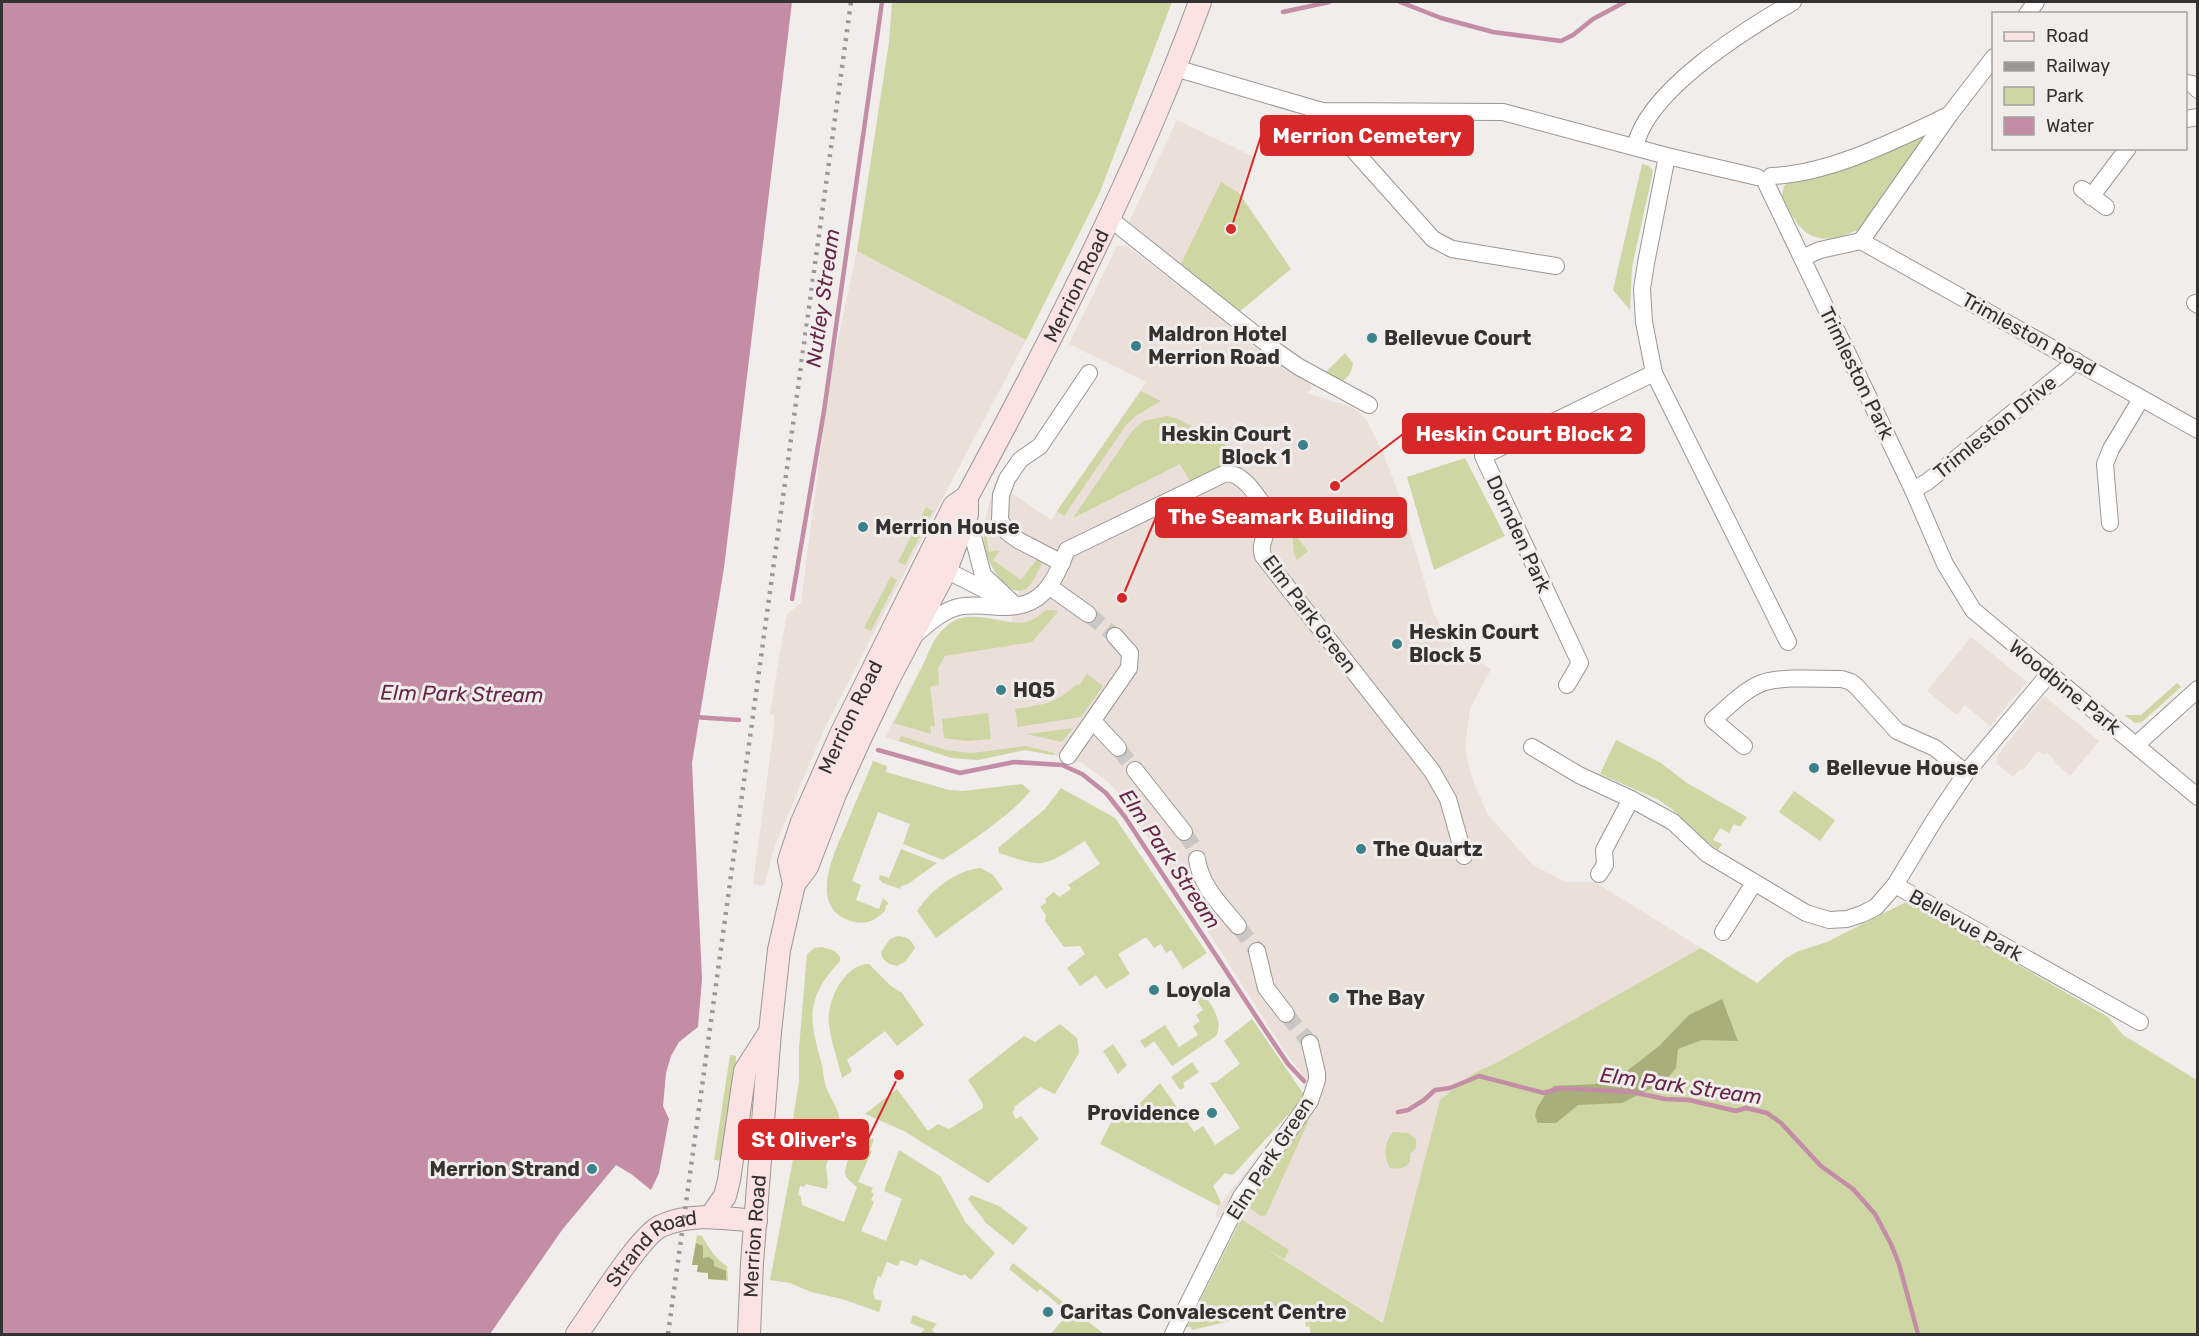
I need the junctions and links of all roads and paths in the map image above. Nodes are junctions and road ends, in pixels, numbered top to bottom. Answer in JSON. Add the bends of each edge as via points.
{"nodes":[{"id":1,"x":1200,"y":2,"type":"edge"},
{"id":2,"x":1793,"y":2,"type":"edge"},
{"id":3,"x":1992,"y":60,"type":"edge"},
{"id":4,"x":1175,"y":68,"type":"junction"},
{"id":5,"x":1322,"y":111,"type":"junction"},
{"id":6,"x":1950,"y":114,"type":"junction"},
{"id":7,"x":1635,"y":147,"type":"junction"},
{"id":8,"x":2126,"y":150,"type":"edge"},
{"id":9,"x":1667,"y":156,"type":"junction"},
{"id":10,"x":1765,"y":179,"type":"junction"},
{"id":11,"x":2106,"y":207,"type":"dead end"},
{"id":12,"x":1109,"y":218,"type":"junction"},
{"id":13,"x":1861,"y":241,"type":"junction"},
{"id":14,"x":1802,"y":258,"type":"junction"},
{"id":15,"x":1556,"y":266,"type":"dead end"},
{"id":16,"x":2075,"y":360,"type":"junction"},
{"id":17,"x":1089,"y":373,"type":"dead end"},
{"id":18,"x":1654,"y":373,"type":"junction"},
{"id":19,"x":2141,"y":399,"type":"junction"},
{"id":20,"x":1370,"y":405,"type":"dead end"},
{"id":21,"x":2197,"y":429,"type":"edge"},
{"id":22,"x":1913,"y":490,"type":"junction"},
{"id":23,"x":967,"y":506,"type":"junction"},
{"id":24,"x":2109,"y":523,"type":"dead end"},
{"id":25,"x":1062,"y":563,"type":"junction"},
{"id":26,"x":1945,"y":564,"type":"joint"},
{"id":27,"x":937,"y":565,"type":"junction"},
{"id":28,"x":1050,"y":587,"type":"junction"},
{"id":29,"x":1016,"y":606,"type":"junction"},
{"id":30,"x":1088,"y":614,"type":"tunnel mouth"},
{"id":31,"x":1115,"y":636,"type":"tunnel mouth"},
{"id":32,"x":910,"y":638,"type":"junction"},
{"id":33,"x":1788,"y":642,"type":"dead end"},
{"id":34,"x":2049,"y":674,"type":"junction"},
{"id":35,"x":1567,"y":685,"type":"dead end"},
{"id":36,"x":2198,"y":689,"type":"edge"},
{"id":37,"x":1093,"y":721,"type":"junction"},
{"id":38,"x":2136,"y":745,"type":"junction"},
{"id":39,"x":1744,"y":746,"type":"dead end"},
{"id":40,"x":1532,"y":747,"type":"dead end"},
{"id":41,"x":1118,"y":748,"type":"tunnel mouth"},
{"id":42,"x":1068,"y":756,"type":"dead end"},
{"id":43,"x":1136,"y":770,"type":"tunnel mouth"},
{"id":44,"x":1966,"y":773,"type":"junction"},
{"id":45,"x":2198,"y":797,"type":"edge"},
{"id":46,"x":1631,"y":799,"type":"junction"},
{"id":47,"x":1184,"y":832,"type":"tunnel mouth"},
{"id":48,"x":1464,"y":856,"type":"dead end"},
{"id":49,"x":1197,"y":859,"type":"tunnel mouth"},
{"id":50,"x":1599,"y":874,"type":"dead end"},
{"id":51,"x":1754,"y":883,"type":"junction"},
{"id":52,"x":794,"y":884,"type":"junction"},
{"id":53,"x":1895,"y":885,"type":"junction"},
{"id":54,"x":1238,"y":926,"type":"tunnel mouth"},
{"id":55,"x":1723,"y":932,"type":"dead end"},
{"id":56,"x":1257,"y":951,"type":"tunnel mouth"},
{"id":57,"x":1286,"y":1014,"type":"tunnel mouth"},
{"id":58,"x":2140,"y":1022,"type":"dead end"},
{"id":59,"x":770,"y":1032,"type":"junction"},
{"id":60,"x":1310,"y":1043,"type":"tunnel mouth"},
{"id":61,"x":711,"y":1216,"type":"junction"},
{"id":62,"x":756,"y":1221,"type":"junction"},
{"id":63,"x":577,"y":1335,"type":"edge"},
{"id":64,"x":749,"y":1335,"type":"edge"},
{"id":65,"x":1173,"y":1335,"type":"edge"}],
"edges":[{"from":1,"to":4,"type":"main road","name":"Merrion Road"},
{"from":2,"to":7,"type":"street","via":[[1700,64],[1644,122]]},
{"from":3,"to":6,"type":"street"},
{"from":4,"to":5,"type":"street"},
{"from":4,"to":12,"type":"main road","name":"Merrion Road"},
{"from":5,"to":7,"type":"street","via":[[1503,112]]},
{"from":5,"to":15,"type":"street","via":[[1433,239],[1452,249]]},
{"from":6,"to":10,"type":"street","via":[[1838,164]]},
{"from":6,"to":13,"type":"street"},
{"from":7,"to":9,"type":"street"},
{"from":8,"to":11,"type":"street","via":[[2086,193]]},
{"from":9,"to":10,"type":"street"},
{"from":9,"to":18,"type":"street","via":[[1642,289]]},
{"from":10,"to":14,"type":"street","name":"Trimleston Park"},
{"from":12,"to":20,"type":"street","via":[[1276,351]]},
{"from":12,"to":23,"type":"main road","name":"Merrion Road"},
{"from":13,"to":14,"type":"street"},
{"from":13,"to":16,"type":"street","name":"Trimleston Road"},
{"from":14,"to":22,"type":"street","name":"Trimleston Park"},
{"from":16,"to":19,"type":"street","name":"Trimleston Road"},
{"from":16,"to":22,"type":"street","name":"Trimleston Drive"},
{"from":17,"to":25,"type":"street","via":[[1040,446],[1020,460],[1001,495],[999,519],[1007,532]]},
{"from":18,"to":33,"type":"street"},
{"from":18,"to":35,"type":"street","name":"Dornden Park","via":[[1483,456],[1580,663]]},
{"from":19,"to":21,"type":"street","name":"Trimleston Road"},
{"from":19,"to":24,"type":"street","via":[[2105,464]]},
{"from":22,"to":26,"type":"street","name":"Trimleston Park"},
{"from":23,"to":27,"type":"main road","name":"Merrion Road"},
{"from":23,"to":29,"type":"street","via":[[983,575]]},
{"from":25,"to":28,"type":"street","name":"Elm Park Green"},
{"from":25,"to":48,"type":"street","name":"Elm Park Green","via":[[1067,550],[1226,473],[1242,478],[1271,516],[1261,549],[1263,556],[1432,771],[1448,800]]},
{"from":26,"to":34,"type":"street","name":"Woodbine Park","via":[[1973,610]]},
{"from":27,"to":29,"type":"street"},
{"from":27,"to":32,"type":"main road","name":"Merrion Road"},
{"from":27,"to":52,"type":"main road","name":"Merrion Road","via":[[869,674],[802,822],[789,861]]},
{"from":28,"to":29,"type":"street","via":[[1036,600]]},
{"from":28,"to":30,"type":"street"},
{"from":29,"to":32,"type":"street","name":"Merrion Road","via":[[958,607],[940,615]]},
{"from":31,"to":37,"type":"street","via":[[1130,653],[1129,668]]},
{"from":32,"to":52,"type":"main road","name":"Merrion Road","via":[[835,794],[807,867]]},
{"from":34,"to":38,"type":"street","name":"Woodbine Park"},
{"from":34,"to":44,"type":"street","name":"Bellevue Park"},
{"from":36,"to":38,"type":"street","name":"Woodbine Park"},
{"from":37,"to":41,"type":"street"},
{"from":37,"to":42,"type":"street"},
{"from":38,"to":45,"type":"street"},
{"from":39,"to":44,"type":"street","via":[[1713,720],[1739,697],[1762,683],[1842,679],[1857,687],[1897,731],[1935,748]]},
{"from":40,"to":46,"type":"street","via":[[1546,762]]},
{"from":43,"to":47,"type":"street"},
{"from":44,"to":53,"type":"street","name":"Bellevue Park"},
{"from":46,"to":50,"type":"street","via":[[1604,850],[1605,865]]},
{"from":46,"to":51,"type":"street","via":[[1673,822],[1707,854]]},
{"from":49,"to":54,"type":"street","via":[[1203,883]]},
{"from":51,"to":53,"type":"street","via":[[1806,914],[1829,920],[1862,914]]},
{"from":51,"to":55,"type":"street"},
{"from":52,"to":59,"type":"main road","name":"Merrion Road","via":[[779,950]]},
{"from":53,"to":58,"type":"street","name":"Bellevue Park"},
{"from":56,"to":57,"type":"street","via":[[1266,988]]},
{"from":59,"to":61,"type":"main road","name":"Merrion Road","via":[[745,1071],[729,1180],[725,1196]]},
{"from":59,"to":62,"type":"main road","name":"Merrion Road"},
{"from":60,"to":65,"type":"street","name":"Elm Park Green","via":[[1317,1065],[1310,1101],[1241,1197]]},
{"from":61,"to":62,"type":"main road","name":"Strand Road"},
{"from":61,"to":63,"type":"main road","name":"Strand Road","via":[[659,1226]]},
{"from":62,"to":64,"type":"main road","name":"Merrion Road"}]}
